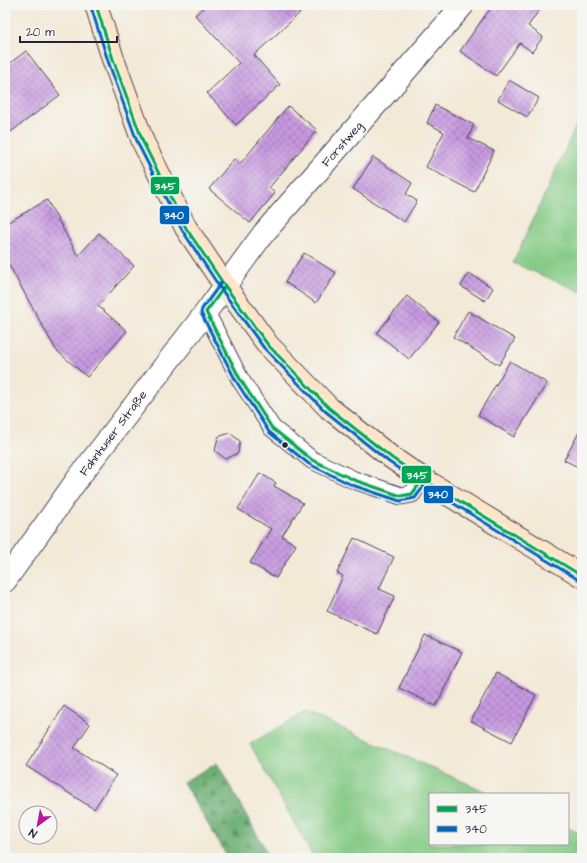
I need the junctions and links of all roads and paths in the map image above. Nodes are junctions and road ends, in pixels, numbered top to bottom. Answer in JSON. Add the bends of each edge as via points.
{"nodes":[{"id":1,"x":96,"y":5,"type":"edge"},
{"id":2,"x":463,"y":5,"type":"edge"},
{"id":3,"x":225,"y":286,"type":"junction"},
{"id":4,"x":206,"y":312,"type":"junction"},
{"id":5,"x":422,"y":479,"type":"junction"},
{"id":6,"x":582,"y":576,"type":"edge"},
{"id":7,"x":5,"y":581,"type":"edge"}],
"edges":[{"from":1,"to":3,"type":"main road","via":[[144,142],[186,228]]},
{"from":2,"to":3,"type":"street","name":"Forstweg","via":[[295,196]]},
{"from":3,"to":4,"type":"street","name":"Fahnhuser Straße"},
{"from":3,"to":5,"type":"main road","via":[[268,345],[329,408]]},
{"from":4,"to":5,"type":"lane","via":[[240,379],[272,428],[312,460],[354,480],[401,496],[412,494]]},
{"from":4,"to":7,"type":"street","name":"Fahnhuser Straße","via":[[79,477]]},
{"from":5,"to":6,"type":"main road"}]}
